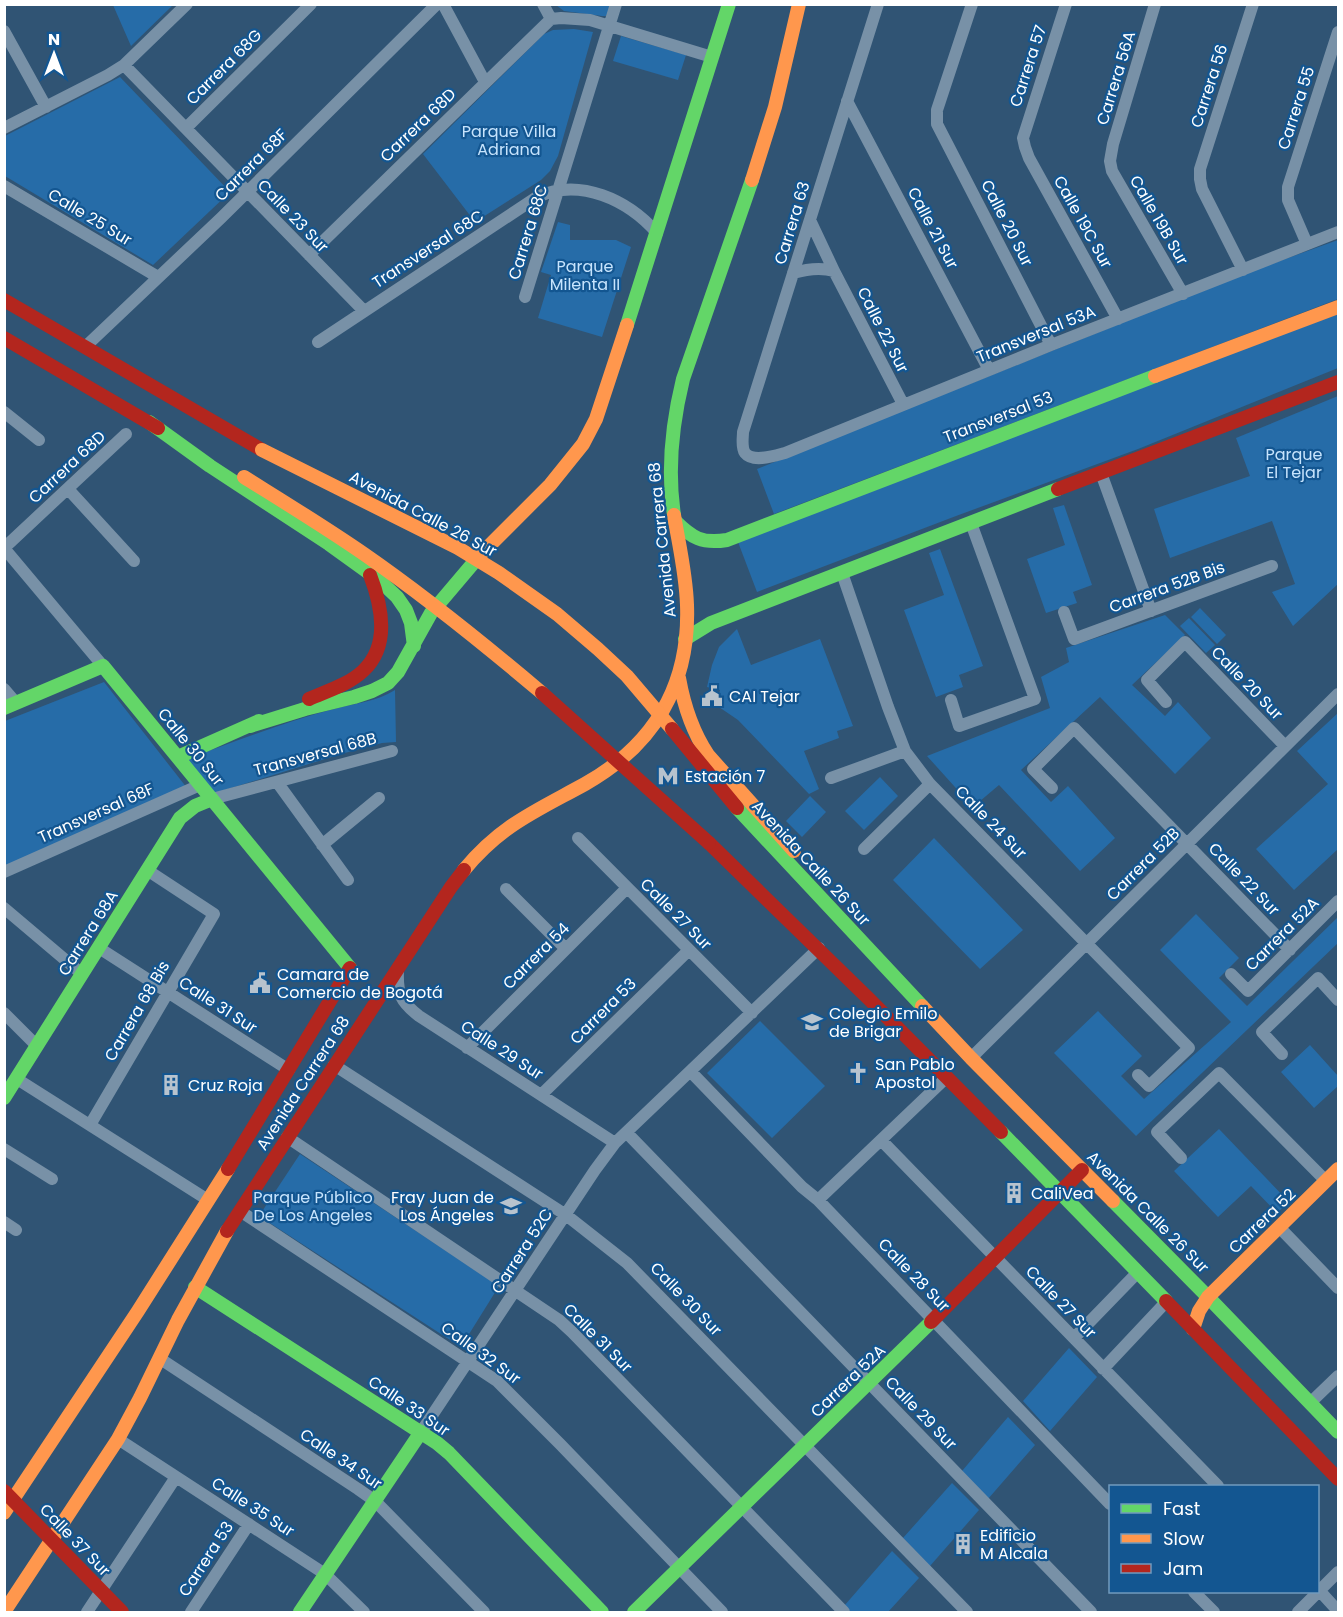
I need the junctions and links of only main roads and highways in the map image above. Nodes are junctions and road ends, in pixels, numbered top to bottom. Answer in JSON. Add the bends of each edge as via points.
{"nodes":[{"id":1,"x":729,"y":4,"type":"edge"},
{"id":2,"x":799,"y":4,"type":"edge"},
{"id":3,"x":4,"y":300,"type":"edge"},
{"id":4,"x":1338,"y":307,"type":"edge"},
{"id":5,"x":4,"y":338,"type":"edge"},
{"id":6,"x":1338,"y":382,"type":"edge"},
{"id":7,"x":149,"y":422,"type":"junction"},
{"id":8,"x":675,"y":521,"type":"junction"},
{"id":9,"x":370,"y":573,"type":"junction"},
{"id":10,"x":685,"y":639,"type":"junction"},
{"id":11,"x":414,"y":646,"type":"junction"},
{"id":12,"x":678,"y":674,"type":"junction"},
{"id":13,"x":10,"y":705,"type":"edge"},
{"id":14,"x":250,"y":726,"type":"junction"},
{"id":15,"x":178,"y":757,"type":"junction"},
{"id":16,"x":212,"y":800,"type":"junction"},
{"id":17,"x":350,"y":968,"type":"joint"},
{"id":18,"x":890,"y":972,"type":"junction"},
{"id":19,"x":4,"y":1098,"type":"edge"},
{"id":20,"x":1338,"y":1169,"type":"edge"},
{"id":21,"x":1082,"y":1170,"type":"junction"},
{"id":22,"x":1060,"y":1192,"type":"junction"},
{"id":23,"x":195,"y":1287,"type":"junction"},
{"id":24,"x":1208,"y":1297,"type":"junction"},
{"id":25,"x":1193,"y":1329,"type":"junction"},
{"id":26,"x":421,"y":1432,"type":"junction"},
{"id":27,"x":1338,"y":1432,"type":"edge"},
{"id":28,"x":1338,"y":1479,"type":"edge"},
{"id":29,"x":9,"y":1495,"type":"edge"},
{"id":30,"x":4,"y":1513,"type":"edge"},
{"id":31,"x":52,"y":1540,"type":"junction"},
{"id":32,"x":4,"y":1612,"type":"edge"},
{"id":33,"x":122,"y":1612,"type":"edge"},
{"id":34,"x":300,"y":1612,"type":"edge"},
{"id":35,"x":602,"y":1612,"type":"edge"},
{"id":36,"x":633,"y":1612,"type":"edge"}],
"edges":[{"from":1,"to":11,"type":"main road","via":[[596,419],[584,444],[550,486],[445,595]]},
{"from":2,"to":8,"type":"main road","name":"Avenida Carrera 68","via":[[764,145],[683,379],[670,443]]},
{"from":3,"to":18,"type":"main road","name":"Avenida Calle 26 Sur","bridge":true,"via":[[262,450],[458,548],[557,614],[627,676],[737,808]]},
{"from":4,"to":8,"type":"main road","name":"Transversal 53","via":[[728,540],[699,540]]},
{"from":5,"to":7,"type":"main road"},
{"from":6,"to":10,"type":"main road","via":[[711,623]]},
{"from":7,"to":9,"type":"main road"},
{"from":7,"to":22,"type":"main road","bridge":true,"via":[[349,544],[479,641],[573,719],[819,948]]},
{"from":8,"to":10,"type":"main road","name":"Avenida Carrera 68","via":[[688,603]]},
{"from":9,"to":11,"type":"main road","via":[[407,611]]},
{"from":9,"to":14,"type":"main road","via":[[381,619],[379,645],[366,670]]},
{"from":10,"to":12,"type":"main road","name":"Avenida Carrera 68"},
{"from":11,"to":14,"type":"main road","via":[[398,672],[372,691]]},
{"from":12,"to":18,"type":"main road","via":[[688,720],[702,747],[764,816]]},
{"from":12,"to":23,"type":"main road","name":"Avenida Carrera 68","via":[[666,708],[629,754],[587,783],[508,827],[451,887],[287,1137]]},
{"from":13,"to":15,"type":"main road","name":"Calle 30 Sur","via":[[103,666]]},
{"from":14,"to":15,"type":"main road"},
{"from":15,"to":16,"type":"main road","name":"Calle 30 Sur"},
{"from":16,"to":17,"type":"main road","name":"Calle 30 Sur"},
{"from":16,"to":19,"type":"main road","name":"Carrera 68A","via":[[188,809],[180,818]]},
{"from":17,"to":29,"type":"main road","name":"Avenida Carrera 68","via":[[130,1322]]},
{"from":18,"to":21,"type":"main road","name":"Avenida Calle 26 Sur"},
{"from":20,"to":24,"type":"main road","name":"Carrera 52"},
{"from":21,"to":22,"type":"main road","name":"Carrera 52A"},
{"from":21,"to":24,"type":"main road","name":"Avenida Calle 26 Sur"},
{"from":22,"to":25,"type":"main road"},
{"from":22,"to":36,"type":"main road","name":"Carrera 52A"},
{"from":23,"to":26,"type":"main road","name":"Calle 33 Sur"},
{"from":23,"to":31,"type":"main road","name":"Avenida Carrera 68","via":[[118,1439]]},
{"from":24,"to":25,"type":"main road","name":"Carrera 52"},
{"from":24,"to":27,"type":"main road","name":"Avenida Calle 26 Sur"},
{"from":25,"to":28,"type":"main road"},
{"from":26,"to":34,"type":"main road","name":"Carrera 52C"},
{"from":26,"to":35,"type":"main road","name":"Calle 33 Sur","via":[[449,1453]]},
{"from":29,"to":30,"type":"main road","name":"Avenida Carrera 68"},
{"from":29,"to":31,"type":"main road","name":"Calle 37 Sur"},
{"from":31,"to":32,"type":"main road","name":"Avenida Carrera 68"},
{"from":31,"to":33,"type":"main road","name":"Calle 37 Sur"}]}
